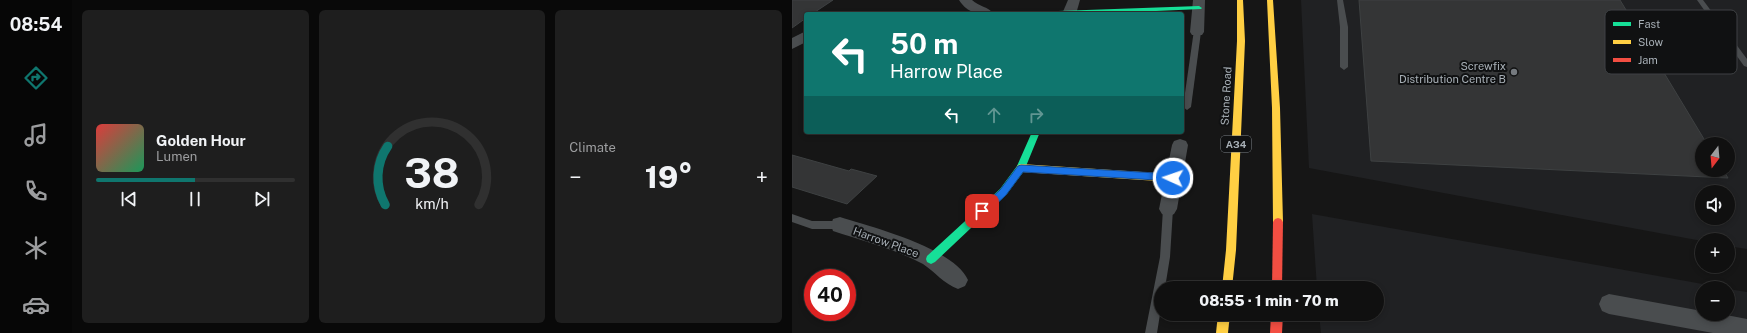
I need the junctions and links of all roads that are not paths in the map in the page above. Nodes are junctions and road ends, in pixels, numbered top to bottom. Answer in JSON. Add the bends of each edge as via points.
{"nodes":[{"id":1,"x":965,"y":0,"type":"edge"},
{"id":2,"x":1240,"y":0,"type":"edge"},
{"id":3,"x":1270,"y":0,"type":"edge"},
{"id":4,"x":1340,"y":0,"type":"edge"},
{"id":5,"x":1700,"y":0,"type":"edge"},
{"id":6,"x":1199,"y":4,"type":"edge"},
{"id":7,"x":1071,"y":9,"type":"edge"},
{"id":8,"x":1707,"y":10,"type":"edge"},
{"id":9,"x":982,"y":12,"type":"edge"},
{"id":10,"x":1046,"y":12,"type":"edge"},
{"id":11,"x":1197,"y":32,"type":"joint"},
{"id":12,"x":804,"y":36,"type":"edge"},
{"id":13,"x":792,"y":45,"type":"edge"},
{"id":14,"x":1737,"y":50,"type":"edge"},
{"id":15,"x":1747,"y":64,"type":"edge"},
{"id":16,"x":1344,"y":67,"type":"dead end"},
{"id":17,"x":1187,"y":107,"type":"dead end"},
{"id":18,"x":1035,"y":134,"type":"edge"},
{"id":19,"x":1180,"y":145,"type":"dead end"},
{"id":20,"x":1021,"y":168,"type":"junction"},
{"id":21,"x":1173,"y":178,"type":"junction"},
{"id":22,"x":1168,"y":209,"type":"joint"},
{"id":23,"x":792,"y":218,"type":"edge"},
{"id":24,"x":840,"y":225,"type":"joint"},
{"id":25,"x":931,"y":259,"type":"junction"},
{"id":26,"x":958,"y":280,"type":"dead end"},
{"id":27,"x":1228,"y":281,"type":"edge"},
{"id":28,"x":1277,"y":281,"type":"edge"},
{"id":29,"x":1609,"y":304,"type":"dead end"},
{"id":30,"x":1223,"y":321,"type":"edge"},
{"id":31,"x":1276,"y":321,"type":"edge"},
{"id":32,"x":1688,"y":326,"type":"edge"},
{"id":33,"x":1747,"y":329,"type":"edge"},
{"id":34,"x":1151,"y":333,"type":"edge"},
{"id":35,"x":1222,"y":333,"type":"edge"},
{"id":36,"x":1276,"y":333,"type":"edge"}],
"edges":[{"from":1,"to":9,"type":"street"},
{"from":2,"to":27,"type":"main road","name":"Stone Road","number":"A34","via":[[1241,48]]},
{"from":3,"to":28,"type":"main road","via":[[1276,83]]},
{"from":4,"to":16,"type":"lane","via":[[1344,27]]},
{"from":5,"to":8,"type":"lane"},
{"from":6,"to":7,"type":"main road"},
{"from":6,"to":11,"type":"street"},
{"from":7,"to":10,"type":"main road"},
{"from":11,"to":17,"type":"lane"},
{"from":12,"to":13,"type":"street"},
{"from":14,"to":15,"type":"lane"},
{"from":18,"to":20,"type":"main road","name":"Harrow Place"},
{"from":19,"to":21,"type":"street"},
{"from":20,"to":21,"type":"main road"},
{"from":20,"to":25,"type":"main road","name":"Harrow Place","via":[[1003,192]]},
{"from":21,"to":22,"type":"street"},
{"from":22,"to":34,"type":"lane","via":[[1165,257]]},
{"from":23,"to":24,"type":"lane","via":[[812,225]]},
{"from":24,"to":25,"type":"street","name":"Harrow Place","via":[[909,248]]},
{"from":25,"to":26,"type":"street","name":"Harrow Place"},
{"from":29,"to":32,"type":"street"},
{"from":30,"to":35,"type":"main road"},
{"from":31,"to":36,"type":"main road"},
{"from":32,"to":33,"type":"street"}]}
